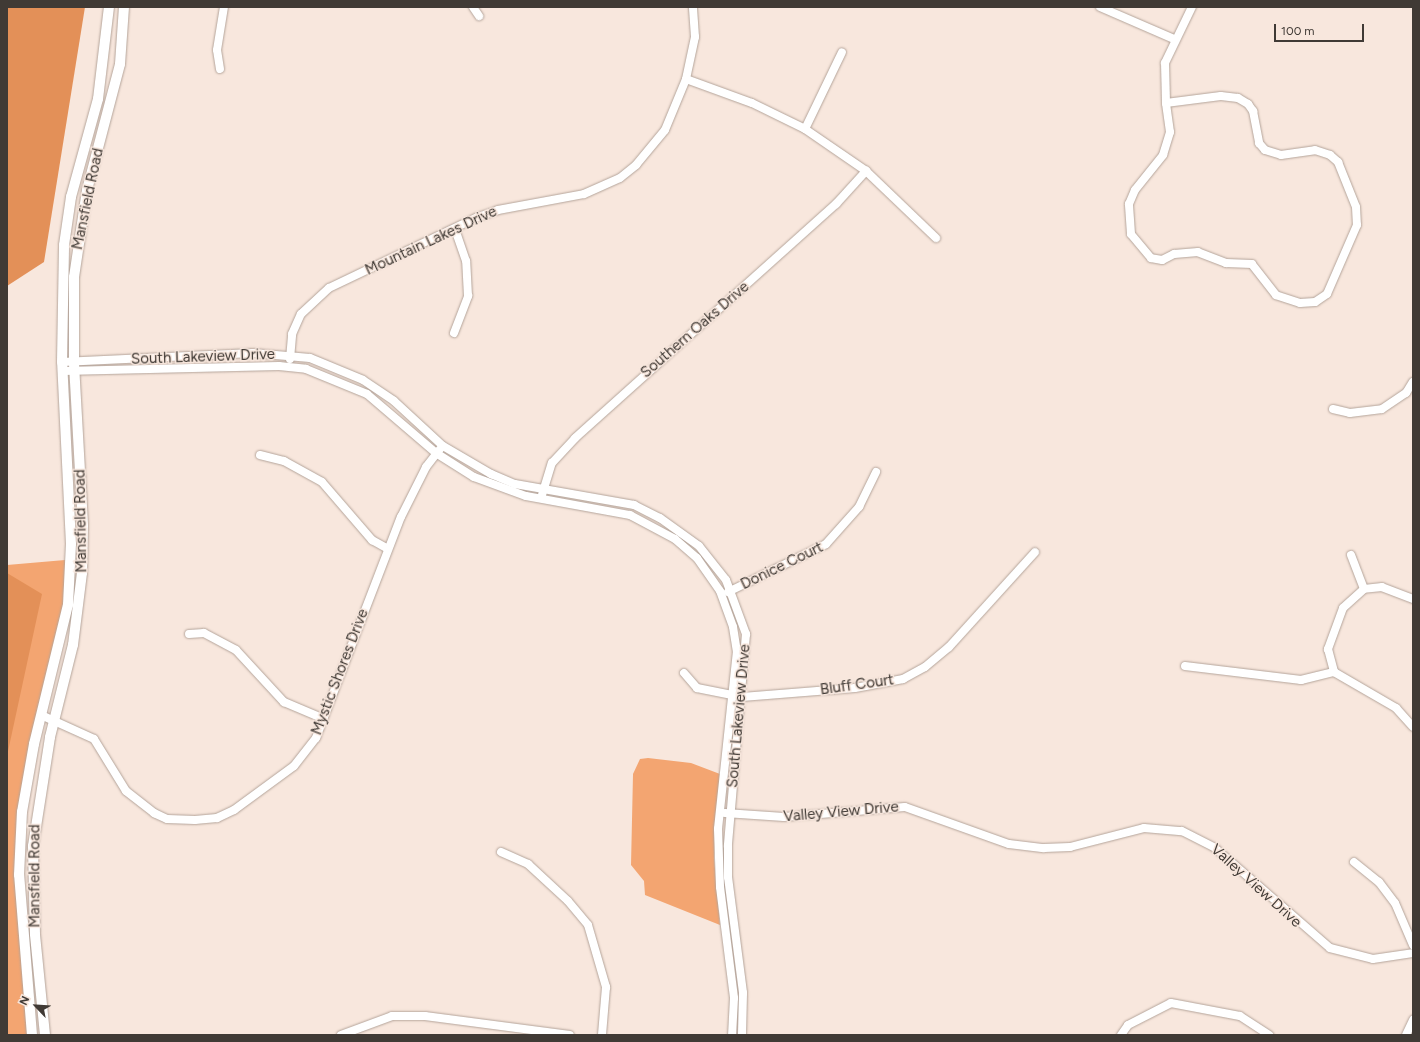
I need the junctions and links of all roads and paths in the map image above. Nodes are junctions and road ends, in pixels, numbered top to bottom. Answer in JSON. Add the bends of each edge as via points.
{"nodes":[{"id":1,"x":109,"y":7,"type":"edge"},
{"id":2,"x":124,"y":7,"type":"edge"},
{"id":3,"x":224,"y":7,"type":"edge"},
{"id":4,"x":473,"y":7,"type":"edge"},
{"id":5,"x":693,"y":7,"type":"edge"},
{"id":6,"x":1100,"y":7,"type":"edge"},
{"id":7,"x":1192,"y":7,"type":"edge"},
{"id":8,"x":480,"y":16,"type":"dead end"},
{"id":9,"x":1174,"y":39,"type":"junction"},
{"id":10,"x":842,"y":52,"type":"dead end"},
{"id":11,"x":220,"y":69,"type":"dead end"},
{"id":12,"x":686,"y":79,"type":"junction"},
{"id":13,"x":1166,"y":103,"type":"junction"},
{"id":14,"x":805,"y":129,"type":"junction"},
{"id":15,"x":866,"y":171,"type":"junction"},
{"id":16,"x":455,"y":229,"type":"junction"},
{"id":17,"x":936,"y":238,"type":"dead end"},
{"id":18,"x":454,"y":333,"type":"dead end"},
{"id":19,"x":290,"y":355,"type":"junction"},
{"id":20,"x":74,"y":362,"type":"junction"},
{"id":21,"x":291,"y":366,"type":"junction"},
{"id":22,"x":63,"y":367,"type":"junction"},
{"id":23,"x":74,"y":372,"type":"junction"},
{"id":24,"x":1413,"y":382,"type":"edge"},
{"id":25,"x":1333,"y":409,"type":"dead end"},
{"id":26,"x":443,"y":446,"type":"junction"},
{"id":27,"x":436,"y":453,"type":"junction"},
{"id":28,"x":260,"y":455,"type":"dead end"},
{"id":29,"x":876,"y":472,"type":"dead end"},
{"id":30,"x":542,"y":490,"type":"junction"},
{"id":31,"x":542,"y":499,"type":"junction"},
{"id":32,"x":388,"y":549,"type":"junction"},
{"id":33,"x":1035,"y":552,"type":"dead end"},
{"id":34,"x":1351,"y":555,"type":"dead end"},
{"id":35,"x":1364,"y":589,"type":"junction"},
{"id":36,"x":732,"y":590,"type":"junction"},
{"id":37,"x":721,"y":595,"type":"junction"},
{"id":38,"x":1413,"y":599,"type":"edge"},
{"id":39,"x":189,"y":634,"type":"dead end"},
{"id":40,"x":1184,"y":666,"type":"dead end"},
{"id":41,"x":1334,"y":672,"type":"junction"},
{"id":42,"x":684,"y":673,"type":"dead end"},
{"id":43,"x":732,"y":695,"type":"junction"},
{"id":44,"x":742,"y":697,"type":"junction"},
{"id":45,"x":42,"y":715,"type":"junction"},
{"id":46,"x":54,"y":719,"type":"junction"},
{"id":47,"x":324,"y":719,"type":"junction"},
{"id":48,"x":1413,"y":727,"type":"edge"},
{"id":49,"x":720,"y":813,"type":"junction"},
{"id":50,"x":729,"y":814,"type":"junction"},
{"id":51,"x":501,"y":852,"type":"dead end"},
{"id":52,"x":1354,"y":862,"type":"dead end"},
{"id":53,"x":736,"y":932,"type":"junction"},
{"id":54,"x":726,"y":934,"type":"junction"},
{"id":55,"x":1413,"y":945,"type":"edge"},
{"id":56,"x":1413,"y":953,"type":"edge"},
{"id":57,"x":1413,"y":1020,"type":"edge"},
{"id":58,"x":32,"y":1035,"type":"edge"},
{"id":59,"x":45,"y":1035,"type":"edge"},
{"id":60,"x":341,"y":1035,"type":"edge"},
{"id":61,"x":570,"y":1035,"type":"edge"},
{"id":62,"x":602,"y":1035,"type":"edge"},
{"id":63,"x":732,"y":1035,"type":"edge"},
{"id":64,"x":742,"y":1035,"type":"edge"},
{"id":65,"x":1121,"y":1035,"type":"edge"},
{"id":66,"x":1269,"y":1035,"type":"edge"},
{"id":67,"x":1406,"y":1035,"type":"edge"}],
"edges":[{"from":1,"to":22,"type":"main road","name":"Mansfield Road","via":[[98,99],[66,229]]},
{"from":2,"to":20,"type":"main road","name":"Mansfield Road","via":[[120,64],[77,242]]},
{"from":3,"to":11,"type":"street","via":[[217,50]]},
{"from":4,"to":8,"type":"street"},
{"from":5,"to":12,"type":"street","name":"Mountain Lakes Drive","via":[[695,37]]},
{"from":6,"to":9,"type":"street"},
{"from":7,"to":9,"type":"street"},
{"from":9,"to":13,"type":"street","via":[[1163,74]]},
{"from":10,"to":14,"type":"street"},
{"from":12,"to":14,"type":"street","via":[[752,103]]},
{"from":12,"to":16,"type":"street","name":"Mountain Lakes Drive","via":[[665,130],[652,150],[620,178],[584,194],[498,210]]},
{"from":13,"to":13,"type":"street","via":[[1222,96],[1238,98],[1253,111],[1259,143],[1265,150],[1281,154],[1315,150],[1330,155],[1338,162],[1356,207],[1357,225],[1327,294],[1315,302],[1287,301],[1276,295],[1252,264],[1226,263],[1198,252],[1174,254],[1162,260],[1150,257],[1139,247],[1131,234],[1129,204],[1135,190],[1163,154],[1170,132]]},
{"from":14,"to":15,"type":"street"},
{"from":15,"to":17,"type":"street"},
{"from":15,"to":30,"type":"street","name":"Southern Oaks Drive","via":[[836,204],[575,438],[552,464]]},
{"from":16,"to":18,"type":"street","via":[[466,261],[468,296]]},
{"from":16,"to":19,"type":"street","name":"Mountain Lakes Drive","via":[[320,294],[301,314],[292,334]]},
{"from":19,"to":20,"type":"street","name":"South Lakeview Drive","via":[[253,353]]},
{"from":19,"to":21,"type":"street","name":"Mountain Lakes Drive"},
{"from":19,"to":26,"type":"street","name":"South Lakeview Drive","via":[[327,364],[363,380],[394,401]]},
{"from":20,"to":22,"type":"street","name":"South Lakeview Drive"},
{"from":20,"to":23,"type":"main road","name":"Mansfield Road"},
{"from":21,"to":23,"type":"street","name":"South Lakeview Drive"},
{"from":21,"to":27,"type":"street","name":"South Lakeview Drive","via":[[330,377],[367,394]]},
{"from":22,"to":23,"type":"street","name":"South Lakeview Drive"},
{"from":22,"to":45,"type":"main road","name":"Mansfield Road","via":[[71,544],[68,605]]},
{"from":23,"to":46,"type":"main road","name":"Mansfield Road","via":[[83,525],[82,573],[73,645]]},
{"from":24,"to":25,"type":"street","via":[[1406,393],[1382,410],[1350,413]]},
{"from":26,"to":27,"type":"street","name":"Mystic Shores Drive"},
{"from":26,"to":30,"type":"street","name":"South Lakeview Drive","via":[[491,474]]},
{"from":27,"to":31,"type":"street","name":"South Lakeview Drive","via":[[492,485]]},
{"from":27,"to":32,"type":"street","name":"Mystic Shores Drive","via":[[416,485]]},
{"from":28,"to":32,"type":"street","via":[[290,464],[322,482],[372,540]]},
{"from":29,"to":36,"type":"street","name":"Donice Court","via":[[859,507],[826,544]]},
{"from":30,"to":31,"type":"street","name":"Southern Oaks Drive"},
{"from":30,"to":36,"type":"street","name":"South Lakeview Drive","via":[[621,502],[660,518],[699,546]]},
{"from":31,"to":37,"type":"street","name":"South Lakeview Drive","via":[[610,509],[643,520],[675,539],[697,558]]},
{"from":32,"to":47,"type":"street","name":"Mystic Shores Drive"},
{"from":33,"to":44,"type":"street","name":"Bluff Court","via":[[949,647],[916,672],[892,682],[855,688]]},
{"from":34,"to":35,"type":"street"},
{"from":35,"to":38,"type":"street","via":[[1382,587]]},
{"from":35,"to":41,"type":"street","via":[[1344,608],[1329,640],[1329,661]]},
{"from":36,"to":37,"type":"street","name":"Donice Court"},
{"from":36,"to":44,"type":"street","name":"South Lakeview Drive","via":[[746,634]]},
{"from":37,"to":43,"type":"street","name":"South Lakeview Drive","via":[[737,651]]},
{"from":39,"to":47,"type":"street","via":[[204,633],[236,650],[284,702]]},
{"from":40,"to":41,"type":"street","via":[[1301,680]]},
{"from":41,"to":48,"type":"street","via":[[1396,708]]},
{"from":42,"to":43,"type":"street","name":"Bluff Court","via":[[697,688]]},
{"from":43,"to":44,"type":"street","name":"Bluff Court"},
{"from":43,"to":49,"type":"street","name":"South Lakeview Drive"},
{"from":44,"to":50,"type":"street","name":"South Lakeview Drive"},
{"from":45,"to":46,"type":"street","name":"Mystic Shores Drive"},
{"from":45,"to":58,"type":"main road","name":"Mansfield Road","via":[[22,812],[20,852]]},
{"from":46,"to":47,"type":"street","name":"Mystic Shores Drive","via":[[94,739],[126,791],[140,804],[167,818],[195,820],[217,818],[234,810],[274,783],[305,753]]},
{"from":46,"to":59,"type":"main road","name":"Mansfield Road","via":[[36,812],[33,846],[35,927]]},
{"from":49,"to":50,"type":"street","name":"Valley View Drive"},
{"from":49,"to":54,"type":"street","name":"South Lakeview Drive","via":[[720,887]]},
{"from":50,"to":53,"type":"street","name":"South Lakeview Drive","via":[[728,877]]},
{"from":50,"to":56,"type":"street","name":"Valley View Drive","via":[[784,817],[905,807],[1009,844],[1044,848],[1070,847],[1144,828],[1182,831],[1215,848],[1330,948],[1373,959]]},
{"from":51,"to":62,"type":"street","via":[[528,864],[568,901],[588,925],[606,987]]},
{"from":52,"to":55,"type":"street","via":[[1379,882],[1395,903]]},
{"from":53,"to":54,"type":"street"},
{"from":53,"to":64,"type":"street","name":"South Lakeview Drive","via":[[743,993]]},
{"from":54,"to":63,"type":"street","name":"South Lakeview Drive","via":[[734,998]]},
{"from":57,"to":67,"type":"street"},
{"from":60,"to":61,"type":"street","via":[[392,1016],[425,1016]]},
{"from":65,"to":66,"type":"street","via":[[1128,1026],[1171,1003],[1240,1016]]}]}
